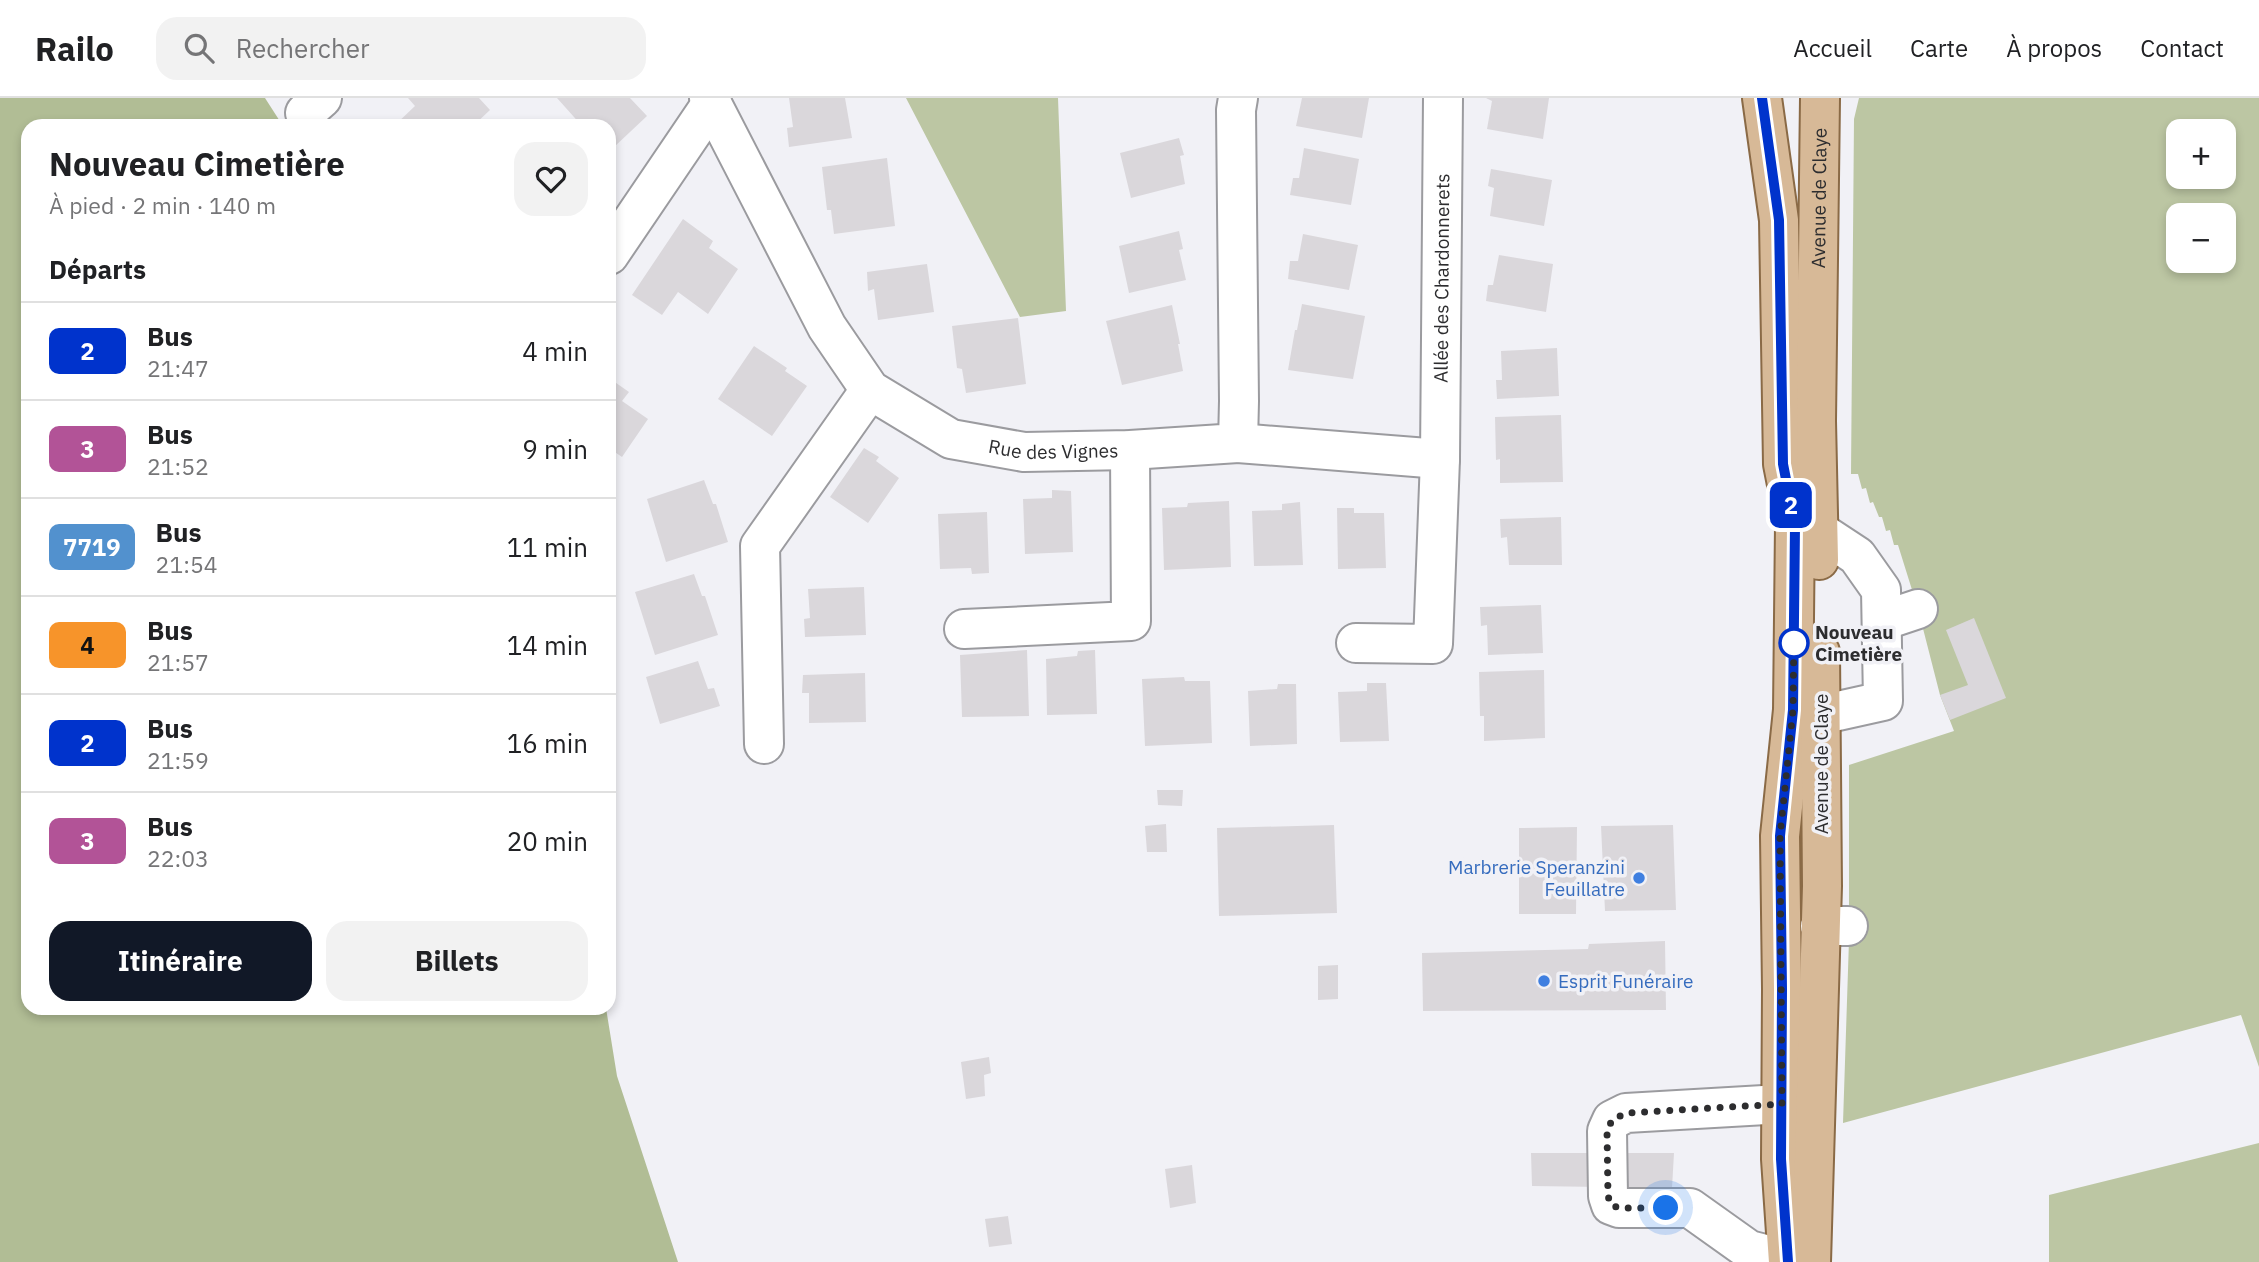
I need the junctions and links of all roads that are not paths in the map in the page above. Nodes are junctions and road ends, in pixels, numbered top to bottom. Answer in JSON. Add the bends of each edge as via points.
{"nodes":[{"id":1,"x":1238,"y":98,"type":"edge"},
{"id":2,"x":1443,"y":98,"type":"edge"},
{"id":3,"x":1762,"y":98,"type":"edge"},
{"id":4,"x":1820,"y":98,"type":"edge"},
{"id":5,"x":711,"y":101,"type":"edge"},
{"id":6,"x":616,"y":244,"type":"edge"},
{"id":7,"x":870,"y":390,"type":"junction"},
{"id":8,"x":1238,"y":443,"type":"junction"},
{"id":9,"x":1130,"y":450,"type":"junction"},
{"id":10,"x":1440,"y":458,"type":"junction"},
{"id":11,"x":1819,"y":531,"type":"junction"},
{"id":12,"x":1918,"y":609,"type":"dead end"},
{"id":13,"x":1882,"y":621,"type":"junction"},
{"id":14,"x":964,"y":629,"type":"dead end"},
{"id":15,"x":1356,"y":643,"type":"dead end"},
{"id":16,"x":1821,"y":715,"type":"junction"},
{"id":17,"x":764,"y":744,"type":"dead end"},
{"id":18,"x":1782,"y":967,"type":"junction"},
{"id":19,"x":1782,"y":1104,"type":"junction"},
{"id":20,"x":1813,"y":1189,"type":"junction"},
{"id":21,"x":1796,"y":1261,"type":"edge"}],
"edges":[{"from":1,"to":8,"type":"street"},
{"from":2,"to":10,"type":"street","name":"Allée des Chardonnerets"},
{"from":3,"to":18,"type":"main road","name":"Avenue de Claye","via":[[1779,220],[1783,464],[1795,525],[1793,710],[1780,836]]},
{"from":4,"to":11,"type":"main road","name":"Avenue de Claye"},
{"from":5,"to":6,"type":"street"},
{"from":5,"to":7,"type":"street","name":"Rue des Vignes","via":[[827,327]]},
{"from":7,"to":9,"type":"street","name":"Rue des Vignes","via":[[951,439],[1024,452]]},
{"from":7,"to":17,"type":"street","via":[[760,546]]},
{"from":8,"to":9,"type":"street","name":"Rue des Vignes"},
{"from":8,"to":10,"type":"street"},
{"from":9,"to":14,"type":"street","via":[[1131,621]]},
{"from":10,"to":15,"type":"street","name":"Allée des Chardonnerets","via":[[1433,645]]},
{"from":11,"to":13,"type":"street","via":[[1857,556],[1881,590]]},
{"from":11,"to":16,"type":"main road","name":"Avenue de Claye"},
{"from":12,"to":13,"type":"street"},
{"from":13,"to":16,"type":"street","via":[[1884,701]]},
{"from":16,"to":20,"type":"main road","name":"Avenue de Claye","via":[[1834,926]]},
{"from":18,"to":19,"type":"main road","name":"Avenue de Claye"},
{"from":18,"to":20,"type":"street","via":[[1797,1000],[1796,1174],[1807,1190]]},
{"from":19,"to":21,"type":"main road","name":"Avenue de Claye","via":[[1781,1159]]},
{"from":19,"to":21,"type":"street","via":[[1626,1113],[1612,1120],[1607,1131],[1608,1196],[1611,1205],[1619,1208],[1690,1208],[1749,1250]]},
{"from":20,"to":21,"type":"main road","name":"Avenue de Claye"}]}
